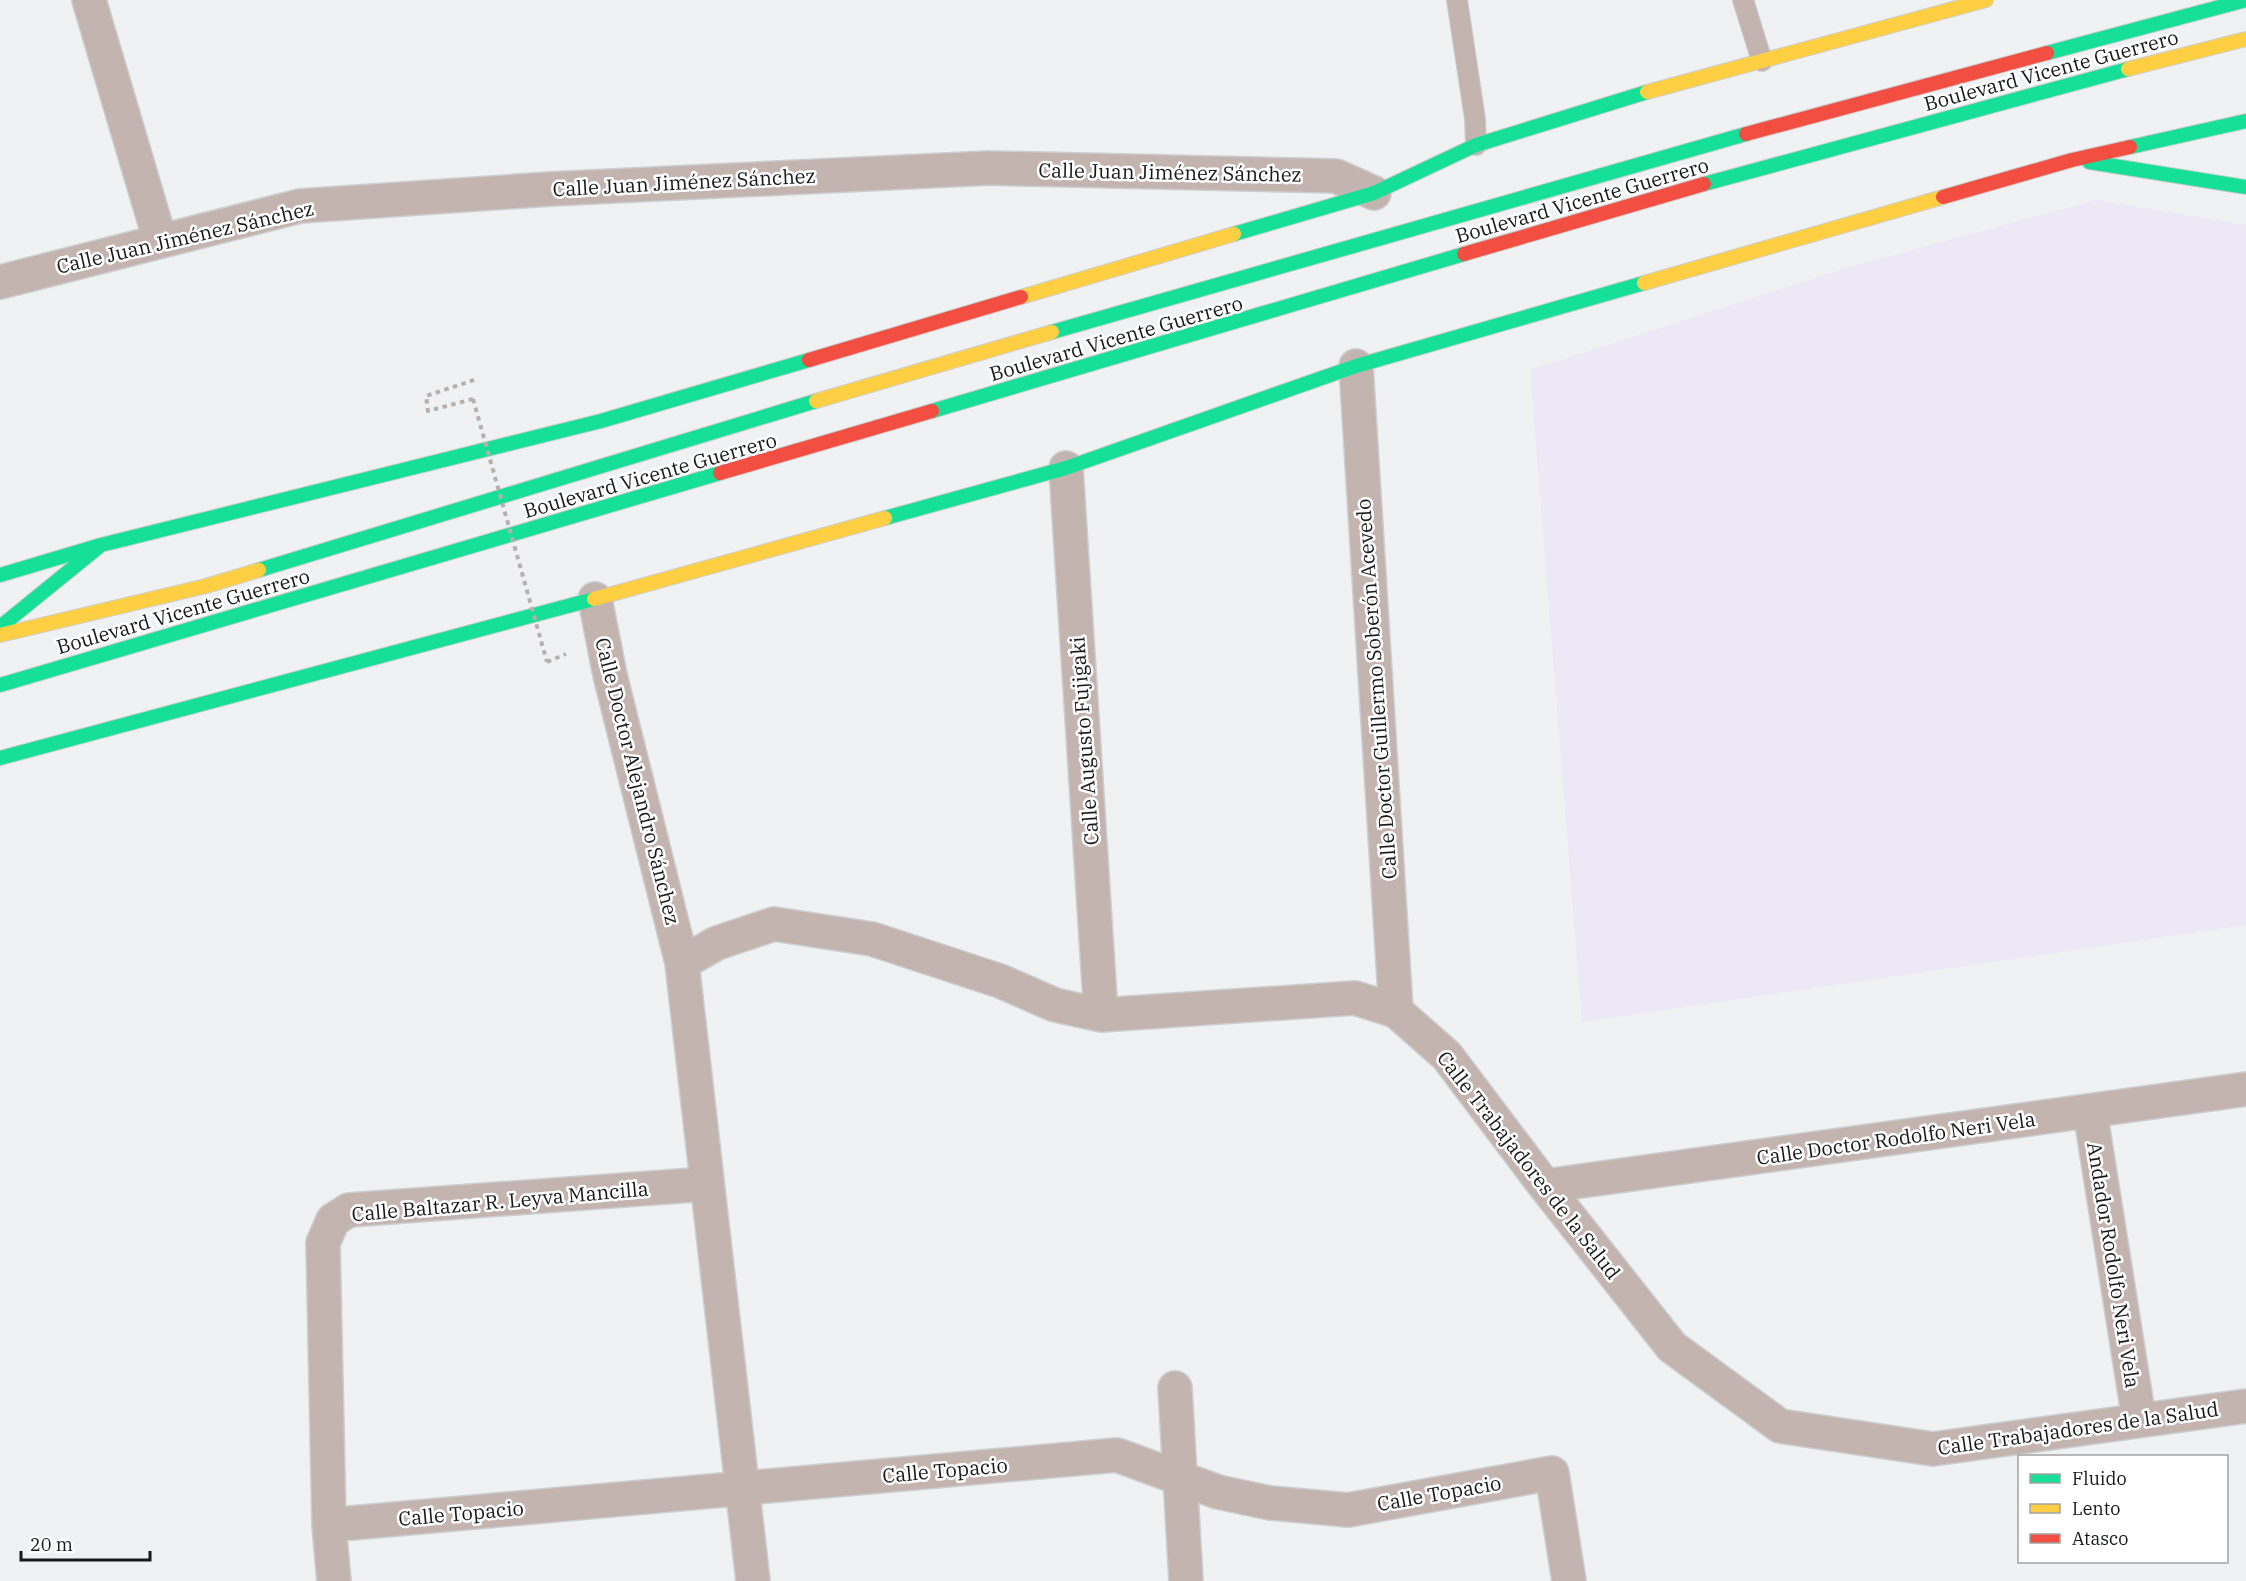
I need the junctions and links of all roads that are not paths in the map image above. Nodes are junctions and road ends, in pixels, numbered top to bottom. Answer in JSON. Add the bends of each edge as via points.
{"nodes":[{"id":1,"x":89,"y":0,"type":"edge"},
{"id":2,"x":1457,"y":0,"type":"edge"},
{"id":3,"x":1743,"y":0,"type":"edge"},
{"id":4,"x":1986,"y":0,"type":"edge"},
{"id":5,"x":2198,"y":0,"type":"edge"},
{"id":6,"x":2246,"y":0,"type":"edge"},
{"id":7,"x":2126,"y":33,"type":"junction"},
{"id":8,"x":2246,"y":39,"type":"edge"},
{"id":9,"x":1762,"y":61,"type":"junction"},
{"id":10,"x":2246,"y":121,"type":"edge"},
{"id":11,"x":1476,"y":145,"type":"junction"},
{"id":12,"x":2072,"y":160,"type":"junction"},
{"id":13,"x":2246,"y":187,"type":"edge"},
{"id":14,"x":1374,"y":193,"type":"junction"},
{"id":15,"x":160,"y":240,"type":"junction"},
{"id":16,"x":0,"y":282,"type":"edge"},
{"id":17,"x":1356,"y":366,"type":"junction"},
{"id":18,"x":1066,"y":468,"type":"junction"},
{"id":19,"x":101,"y":545,"type":"junction"},
{"id":20,"x":0,"y":575,"type":"edge"},
{"id":21,"x":595,"y":599,"type":"junction"},
{"id":22,"x":0,"y":627,"type":"edge"},
{"id":23,"x":0,"y":635,"type":"edge"},
{"id":24,"x":0,"y":686,"type":"edge"},
{"id":25,"x":0,"y":758,"type":"edge"},
{"id":26,"x":682,"y":963,"type":"junction"},
{"id":27,"x":1396,"y":1011,"type":"junction"},
{"id":28,"x":1101,"y":1015,"type":"junction"},
{"id":29,"x":2246,"y":1089,"type":"edge"},
{"id":30,"x":2090,"y":1111,"type":"junction"},
{"id":31,"x":707,"y":1184,"type":"junction"},
{"id":32,"x":1545,"y":1186,"type":"junction"},
{"id":33,"x":1175,"y":1388,"type":"dead end"},
{"id":34,"x":2246,"y":1406,"type":"edge"},
{"id":35,"x":2139,"y":1419,"type":"junction"},
{"id":36,"x":1182,"y":1480,"type":"junction"},
{"id":37,"x":743,"y":1487,"type":"junction"},
{"id":38,"x":328,"y":1525,"type":"junction"},
{"id":39,"x":334,"y":1581,"type":"edge"},
{"id":40,"x":753,"y":1581,"type":"edge"},
{"id":41,"x":1186,"y":1581,"type":"edge"},
{"id":42,"x":1569,"y":1581,"type":"edge"}],
"edges":[{"from":1,"to":15,"type":"street"},
{"from":2,"to":11,"type":"lane"},
{"from":3,"to":9,"type":"lane"},
{"from":4,"to":9,"type":"main road"},
{"from":5,"to":7,"type":"main road"},
{"from":6,"to":7,"type":"main road","name":"Boulevard Vicente Guerrero"},
{"from":7,"to":23,"type":"main road","name":"Boulevard Vicente Guerrero","via":[[1701,146],[906,374],[206,586]]},
{"from":8,"to":24,"type":"main road","name":"Boulevard Vicente Guerrero","via":[[1678,192]]},
{"from":9,"to":11,"type":"main road","via":[[1634,95]]},
{"from":10,"to":12,"type":"main road"},
{"from":11,"to":14,"type":"main road"},
{"from":12,"to":13,"type":"main road"},
{"from":12,"to":17,"type":"main road"},
{"from":14,"to":15,"type":"street","name":"Calle Juan Jiménez Sánchez","via":[[1336,176],[989,168],[550,189],[300,206]]},
{"from":14,"to":19,"type":"main road","via":[[601,421]]},
{"from":15,"to":16,"type":"street","name":"Calle Juan Jiménez Sánchez"},
{"from":17,"to":18,"type":"main road"},
{"from":17,"to":27,"type":"street","name":"Calle Doctor Guillermo Soberón Acevedo"},
{"from":18,"to":21,"type":"main road"},
{"from":18,"to":28,"type":"street","name":"Calle Augusto Fujigaki"},
{"from":19,"to":20,"type":"main road"},
{"from":19,"to":22,"type":"main road"},
{"from":21,"to":25,"type":"main road"},
{"from":21,"to":26,"type":"street","name":"Calle Doctor Alejandro Sánchez","via":[[610,675]]},
{"from":26,"to":28,"type":"street","name":"Calle Trabajadores de la Salud","via":[[717,943],[774,924],[872,939],[1000,981],[1055,1005]]},
{"from":26,"to":31,"type":"street"},
{"from":27,"to":28,"type":"street","name":"Calle Trabajadores de la Salud","via":[[1355,998]]},
{"from":27,"to":32,"type":"street","name":"Calle Trabajadores de la Salud","via":[[1447,1056]]},
{"from":29,"to":30,"type":"street","name":"Calle Doctor Rodolfo Neri Vela"},
{"from":30,"to":32,"type":"street","name":"Calle Doctor Rodolfo Neri Vela"},
{"from":30,"to":35,"type":"street","name":"Andador Rodolfo Neri Vela"},
{"from":31,"to":37,"type":"street"},
{"from":31,"to":38,"type":"street","name":"Calle Baltazar R. Leyva Mancilla","via":[[349,1209],[333,1220],[324,1243]]},
{"from":32,"to":35,"type":"street","name":"Calle Trabajadores de la Salud","via":[[1672,1347],[1780,1426],[1933,1449]]},
{"from":33,"to":36,"type":"street"},
{"from":34,"to":35,"type":"street","name":"Calle Trabajadores de la Salud"},
{"from":36,"to":37,"type":"street","name":"Calle Topacio","via":[[1117,1455]]},
{"from":36,"to":41,"type":"street"},
{"from":36,"to":42,"type":"street","name":"Calle Topacio","via":[[1270,1503],[1348,1510],[1552,1473]]},
{"from":37,"to":38,"type":"street","name":"Calle Topacio"},
{"from":37,"to":40,"type":"street"},
{"from":38,"to":39,"type":"street","name":"Calle Baltazar R. Leyva Mancilla"}]}
